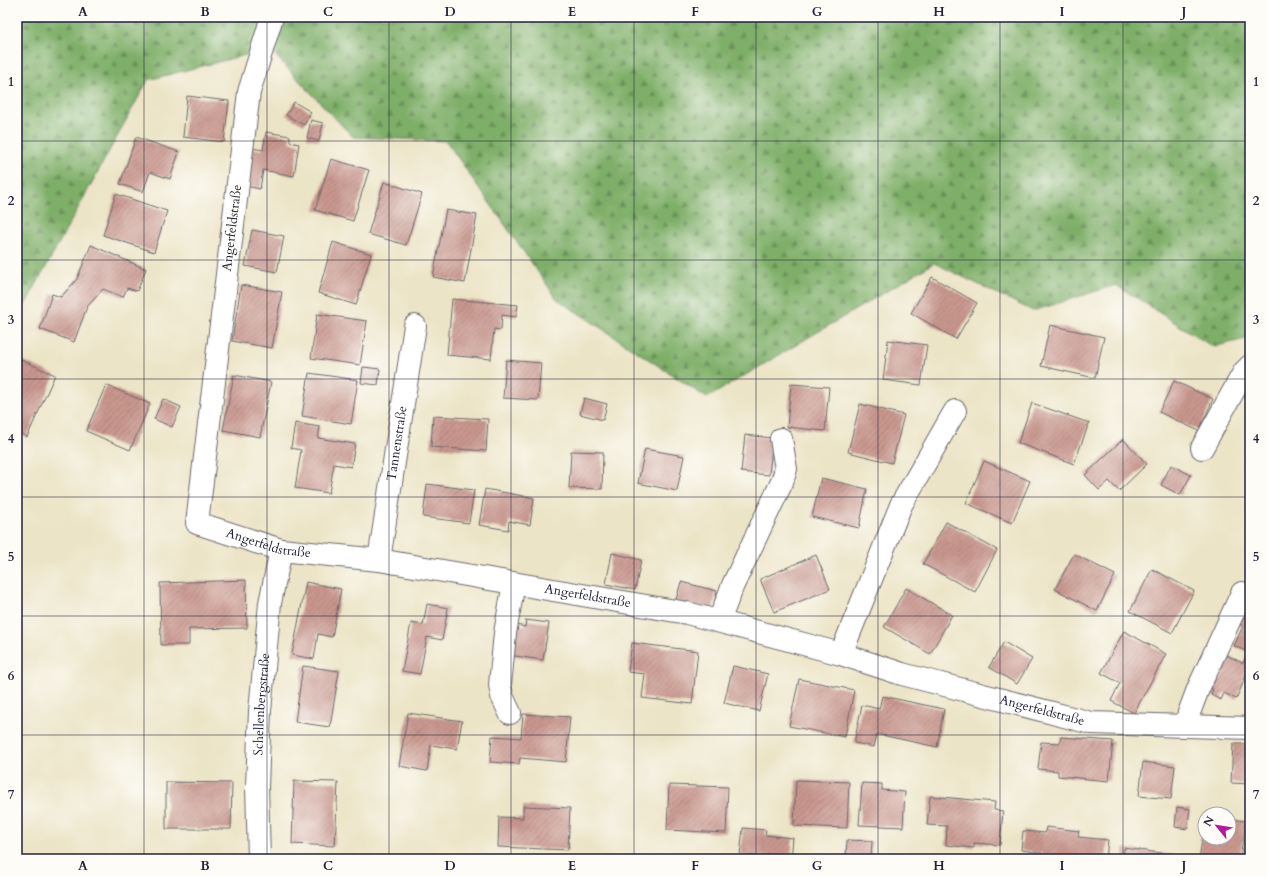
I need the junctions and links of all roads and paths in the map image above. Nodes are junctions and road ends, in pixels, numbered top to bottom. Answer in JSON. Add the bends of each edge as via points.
{"nodes":[{"id":1,"x":271,"y":20,"type":"dead end"},
{"id":2,"x":414,"y":326,"type":"dead end"},
{"id":3,"x":1250,"y":366,"type":"edge"},
{"id":4,"x":955,"y":411,"type":"dead end"},
{"id":5,"x":781,"y":439,"type":"dead end"},
{"id":6,"x":1202,"y":448,"type":"dead end"},
{"id":7,"x":281,"y":550,"type":"junction"},
{"id":8,"x":379,"y":560,"type":"junction"},
{"id":9,"x":514,"y":583,"type":"junction"},
{"id":10,"x":1242,"y":593,"type":"dead end"},
{"id":11,"x":719,"y":621,"type":"junction"},
{"id":12,"x":841,"y":654,"type":"junction"},
{"id":13,"x":510,"y":712,"type":"dead end"},
{"id":14,"x":1185,"y":726,"type":"junction"},
{"id":15,"x":1250,"y":728,"type":"edge"},
{"id":16,"x":259,"y":859,"type":"edge"}],
"edges":[{"from":1,"to":7,"type":"street","name":"Angerfeldstraße","via":[[249,92],[197,524]]},
{"from":2,"to":8,"type":"street","name":"Tannenstraße"},
{"from":3,"to":6,"type":"street","via":[[1244,372]]},
{"from":4,"to":12,"type":"street","via":[[901,505]]},
{"from":5,"to":11,"type":"street","via":[[786,469],[782,482],[733,585]]},
{"from":7,"to":8,"type":"street","name":"Angerfeldstraße"},
{"from":7,"to":16,"type":"street","name":"Schellenbergstraße","via":[[270,603],[260,711],[257,786]]},
{"from":8,"to":9,"type":"street","name":"Angerfeldstraße"},
{"from":9,"to":11,"type":"street","name":"Angerfeldstraße","via":[[687,613]]},
{"from":9,"to":13,"type":"street","via":[[505,633],[500,685]]},
{"from":10,"to":14,"type":"street","via":[[1198,688]]},
{"from":11,"to":12,"type":"street","name":"Angerfeldstraße"},
{"from":12,"to":14,"type":"street","name":"Angerfeldstraße","via":[[902,674],[1091,723]]},
{"from":14,"to":15,"type":"street","name":"Angerfeldstraße"}]}
